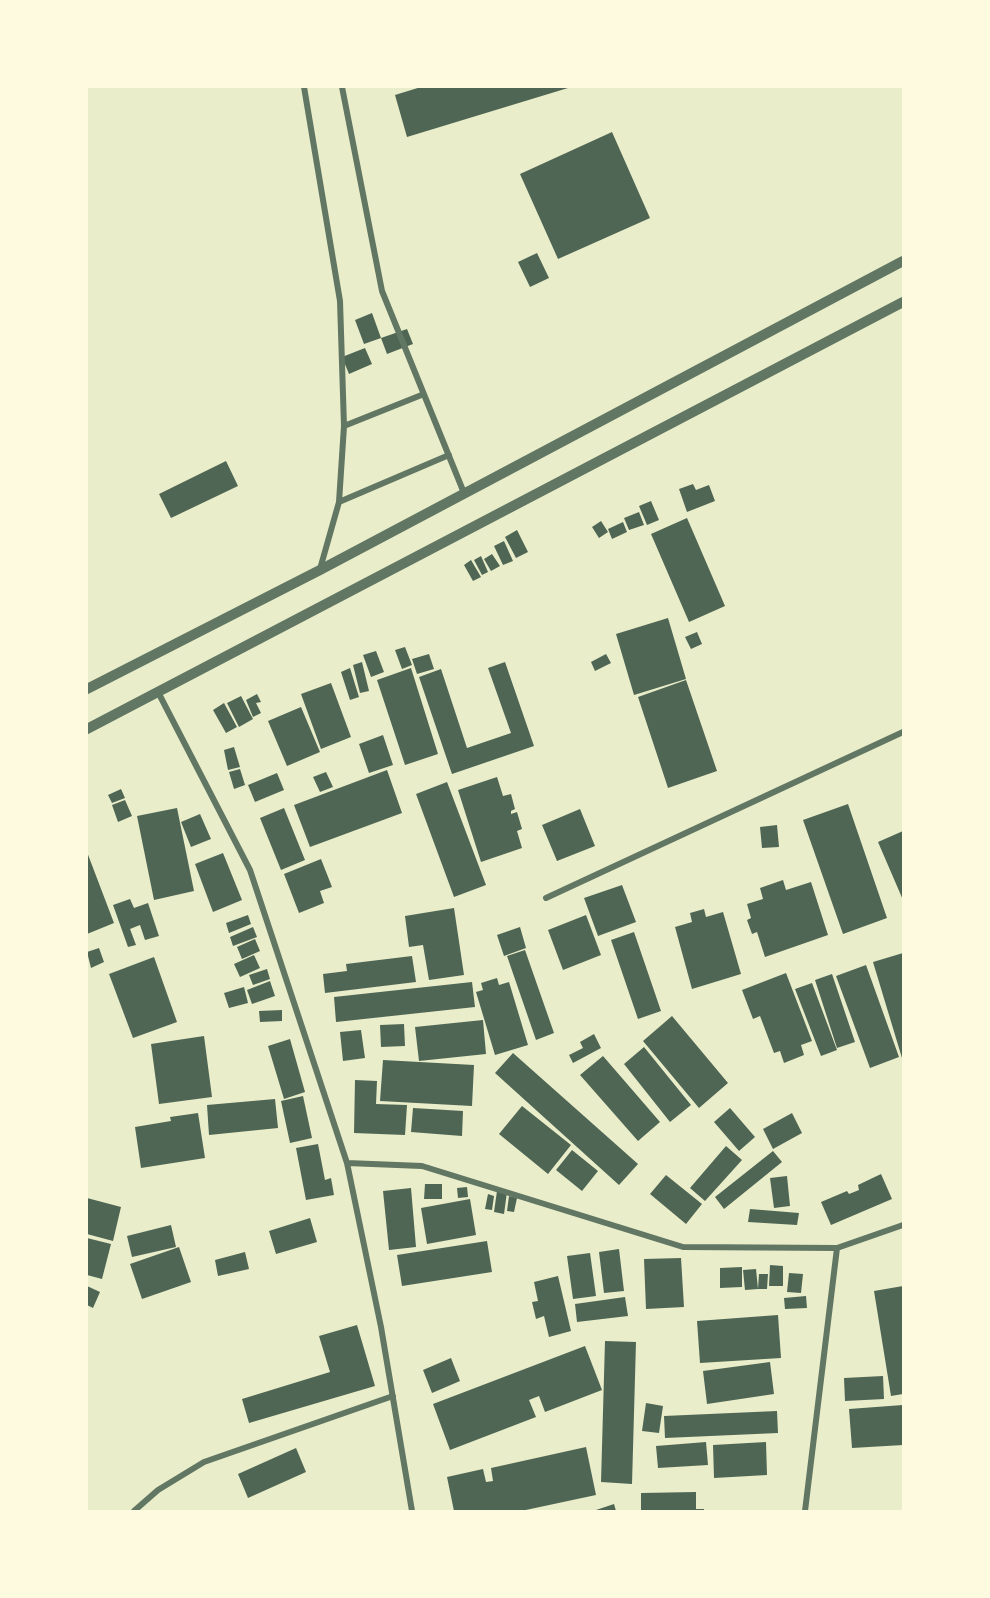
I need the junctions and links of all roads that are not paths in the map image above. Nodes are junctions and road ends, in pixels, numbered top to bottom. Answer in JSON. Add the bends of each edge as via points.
{"nodes":[{"id":1,"x":304,"y":87,"type":"edge"},
{"id":2,"x":342,"y":87,"type":"edge"},
{"id":3,"x":903,"y":261,"type":"edge"},
{"id":4,"x":903,"y":302,"type":"edge"},
{"id":5,"x":424,"y":394,"type":"junction"},
{"id":6,"x":344,"y":426,"type":"junction"},
{"id":7,"x":449,"y":455,"type":"junction"},
{"id":8,"x":464,"y":493,"type":"junction"},
{"id":9,"x":339,"y":502,"type":"junction"},
{"id":10,"x":320,"y":570,"type":"junction"},
{"id":11,"x":87,"y":689,"type":"edge"},
{"id":12,"x":158,"y":692,"type":"junction"},
{"id":13,"x":87,"y":729,"type":"edge"},
{"id":14,"x":903,"y":732,"type":"edge"},
{"id":15,"x":546,"y":898,"type":"dead end"},
{"id":16,"x":347,"y":1163,"type":"junction"},
{"id":17,"x":903,"y":1226,"type":"edge"},
{"id":18,"x":837,"y":1248,"type":"junction"},
{"id":19,"x":393,"y":1396,"type":"junction"},
{"id":20,"x":134,"y":1511,"type":"edge"},
{"id":21,"x":412,"y":1511,"type":"edge"},
{"id":22,"x":805,"y":1511,"type":"edge"}],
"edges":[{"from":1,"to":6,"type":"street","via":[[340,301]]},
{"from":2,"to":5,"type":"street","via":[[382,291]]},
{"from":3,"to":8,"type":"street"},
{"from":4,"to":12,"type":"street"},
{"from":5,"to":6,"type":"street"},
{"from":5,"to":7,"type":"street"},
{"from":6,"to":9,"type":"street"},
{"from":7,"to":8,"type":"street"},
{"from":7,"to":9,"type":"street"},
{"from":8,"to":10,"type":"street"},
{"from":9,"to":10,"type":"street"},
{"from":10,"to":11,"type":"street"},
{"from":12,"to":13,"type":"street"},
{"from":12,"to":16,"type":"street","via":[[250,870]]},
{"from":14,"to":15,"type":"street"},
{"from":16,"to":18,"type":"street","via":[[422,1166],[683,1247]]},
{"from":16,"to":19,"type":"street"},
{"from":17,"to":18,"type":"street"},
{"from":18,"to":22,"type":"street"},
{"from":19,"to":20,"type":"street","via":[[204,1462],[158,1490]]},
{"from":19,"to":21,"type":"street"}]}
